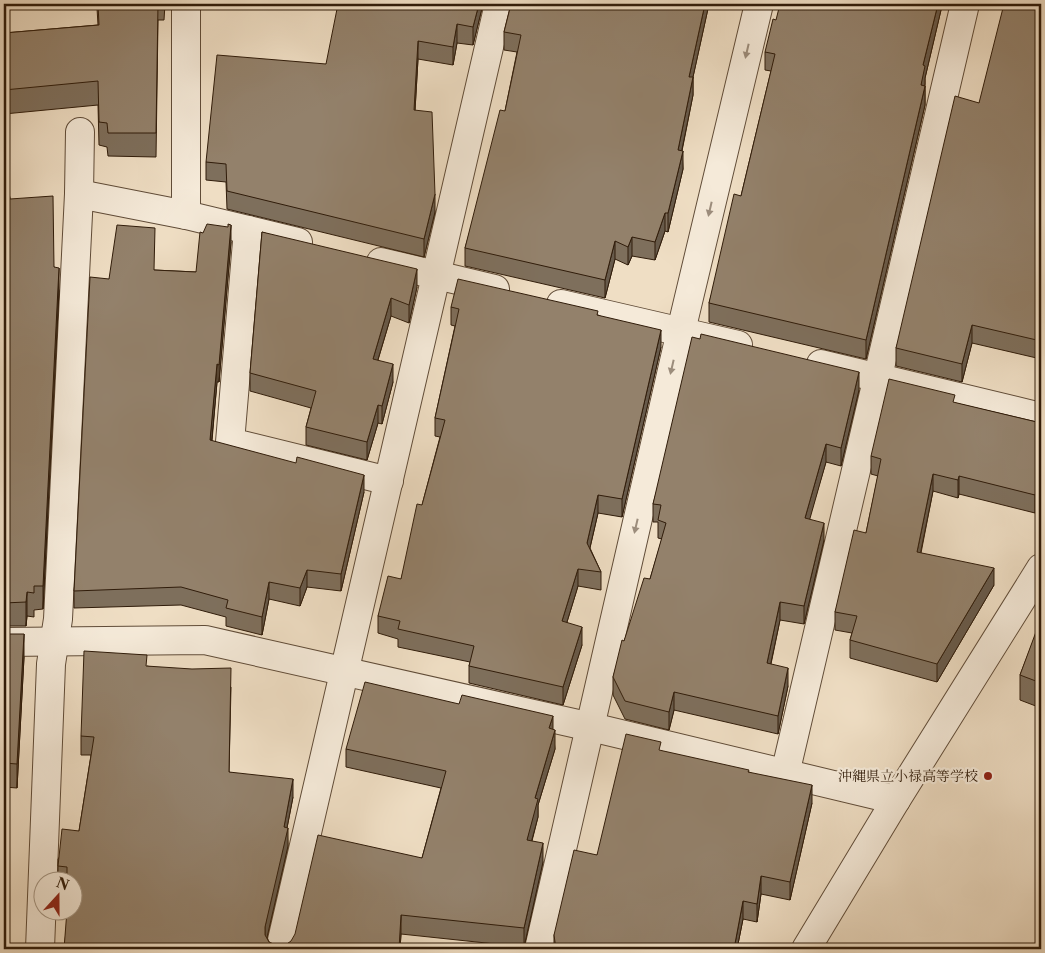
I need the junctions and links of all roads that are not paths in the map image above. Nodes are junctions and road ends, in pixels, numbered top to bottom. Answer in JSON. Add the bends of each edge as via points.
{"nodes":[{"id":1,"x":186,"y":4,"type":"edge"},
{"id":2,"x":499,"y":4,"type":"edge"},
{"id":3,"x":759,"y":4,"type":"edge"},
{"id":4,"x":965,"y":4,"type":"edge"},
{"id":5,"x":1032,"y":4,"type":"edge"},
{"id":6,"x":1041,"y":6,"type":"edge"},
{"id":7,"x":80,"y":132,"type":"dead end"},
{"id":8,"x":79,"y":194,"type":"junction"},
{"id":9,"x":186,"y":215,"type":"junction"},
{"id":10,"x":248,"y":230,"type":"junction"},
{"id":11,"x":323,"y":248,"type":"edge"},
{"id":12,"x":361,"y":257,"type":"edge"},
{"id":13,"x":437,"y":276,"type":"junction"},
{"id":14,"x":681,"y":331,"type":"junction"},
{"id":15,"x":766,"y":351,"type":"edge"},
{"id":16,"x":794,"y":358,"type":"edge"},
{"id":17,"x":877,"y":378,"type":"junction"},
{"id":18,"x":1041,"y":417,"type":"edge"},
{"id":19,"x":389,"y":481,"type":"junction"},
{"id":20,"x":1041,"y":568,"type":"edge"},
{"id":21,"x":4,"y":642,"type":"edge"},
{"id":22,"x":54,"y":642,"type":"junction"},
{"id":23,"x":345,"y":672,"type":"junction"},
{"id":24,"x":591,"y":727,"type":"junction"},
{"id":25,"x":785,"y":774,"type":"junction"},
{"id":26,"x":896,"y":800,"type":"junction"},
{"id":27,"x":40,"y":949,"type":"edge"},
{"id":28,"x":280,"y":949,"type":"edge"},
{"id":29,"x":540,"y":949,"type":"edge"},
{"id":30,"x":806,"y":949,"type":"edge"}],
"edges":[{"from":1,"to":9,"type":"street"},
{"from":2,"to":13,"type":"street"},
{"from":3,"to":14,"type":"street","one_way":true},
{"from":4,"to":17,"type":"street"},
{"from":5,"to":6,"type":"street"},
{"from":7,"to":8,"type":"street"},
{"from":8,"to":9,"type":"street"},
{"from":8,"to":22,"type":"street","via":[[58,619]]},
{"from":9,"to":10,"type":"street"},
{"from":10,"to":11,"type":"street"},
{"from":10,"to":19,"type":"street","via":[[230,442]]},
{"from":12,"to":13,"type":"street"},
{"from":13,"to":14,"type":"street"},
{"from":13,"to":19,"type":"street"},
{"from":14,"to":15,"type":"street"},
{"from":14,"to":24,"type":"street","one_way":true},
{"from":16,"to":17,"type":"street"},
{"from":17,"to":18,"type":"street"},
{"from":17,"to":25,"type":"street"},
{"from":19,"to":23,"type":"street"},
{"from":20,"to":26,"type":"street"},
{"from":21,"to":22,"type":"street"},
{"from":22,"to":23,"type":"street","via":[[204,640]]},
{"from":22,"to":27,"type":"street"},
{"from":23,"to":24,"type":"street"},
{"from":23,"to":28,"type":"street"},
{"from":24,"to":25,"type":"street"},
{"from":24,"to":29,"type":"street"},
{"from":25,"to":26,"type":"street"},
{"from":26,"to":30,"type":"street"}]}
